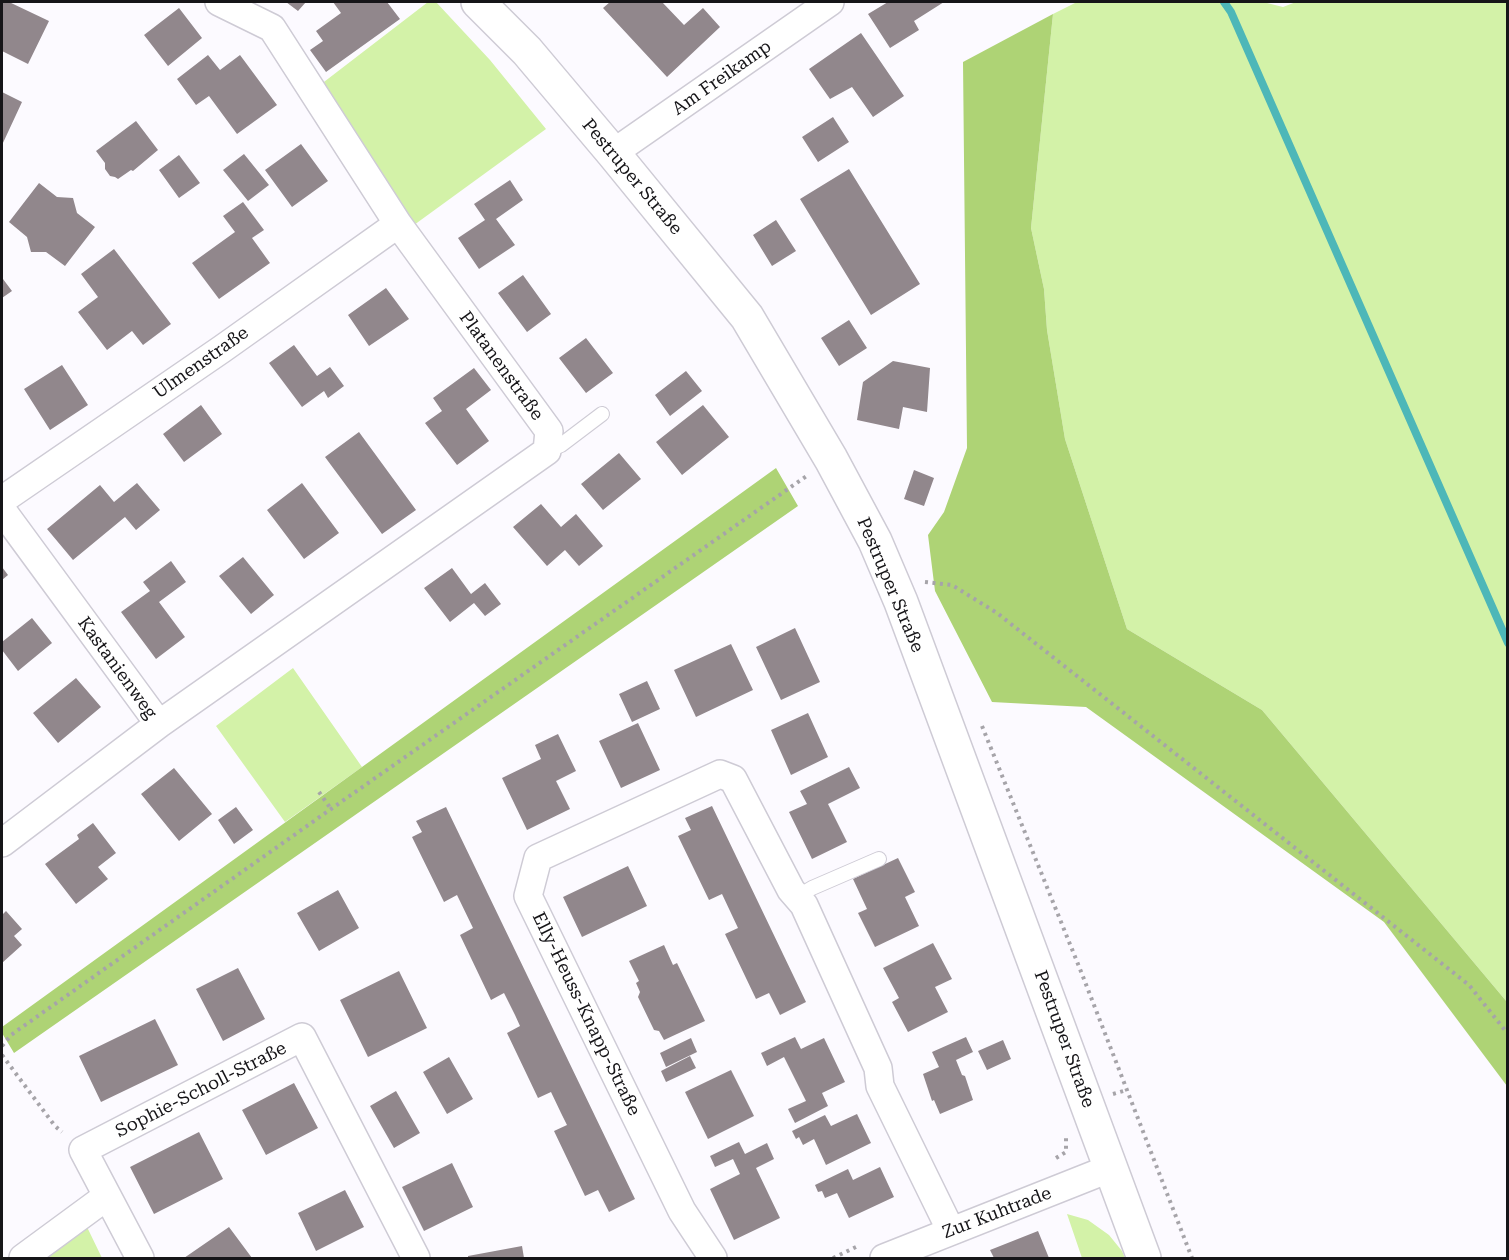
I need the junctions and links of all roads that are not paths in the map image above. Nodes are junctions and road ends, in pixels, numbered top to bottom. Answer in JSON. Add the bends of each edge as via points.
{"nodes":[{"id":1,"x":219,"y":2,"type":"edge"},
{"id":2,"x":478,"y":2,"type":"edge"},
{"id":3,"x":830,"y":2,"type":"edge"},
{"id":4,"x":613,"y":153,"type":"junction"},
{"id":5,"x":398,"y":224,"type":"junction"},
{"id":6,"x":602,"y":414,"type":"dead end"},
{"id":7,"x":547,"y":451,"type":"junction"},
{"id":8,"x":2,"y":500,"type":"edge"},
{"id":9,"x":2,"y":510,"type":"edge"},
{"id":10,"x":159,"y":724,"type":"junction"},
{"id":11,"x":2,"y":843,"type":"edge"},
{"id":12,"x":879,"y":859,"type":"dead end"},
{"id":13,"x":797,"y":897,"type":"junction"},
{"id":14,"x":1111,"y":1168,"type":"junction"},
{"id":15,"x":106,"y":1197,"type":"junction"},
{"id":16,"x":951,"y":1231,"type":"junction"},
{"id":17,"x":23,"y":1258,"type":"edge"},
{"id":18,"x":140,"y":1258,"type":"edge"},
{"id":19,"x":416,"y":1258,"type":"edge"},
{"id":20,"x":713,"y":1258,"type":"edge"},
{"id":21,"x":884,"y":1258,"type":"edge"},
{"id":22,"x":1144,"y":1258,"type":"edge"}],
"edges":[{"from":1,"to":5,"type":"street","name":"Platanenstraße","via":[[272,28]]},
{"from":2,"to":4,"type":"street","name":"Pestruper Straße","via":[[526,51]]},
{"from":3,"to":4,"type":"street","name":"Am Freikamp"},
{"from":4,"to":14,"type":"street","name":"Pestruper Straße","via":[[747,317],[875,541]]},
{"from":5,"to":7,"type":"street","name":"Platanenstraße","via":[[549,431]]},
{"from":5,"to":8,"type":"street","name":"Ulmenstraße"},
{"from":6,"to":7,"type":"lane"},
{"from":7,"to":10,"type":"street"},
{"from":9,"to":10,"type":"street","name":"Kastanienweg"},
{"from":10,"to":11,"type":"street","name":"Kastanienweg"},
{"from":12,"to":13,"type":"lane"},
{"from":13,"to":16,"type":"street","name":"Elly-Heuss-Knapp-Straße","via":[[878,1068],[880,1086]]},
{"from":13,"to":20,"type":"street","name":"Elly-Heuss-Knapp-Straße","via":[[733,779],[720,774],[538,858],[528,896],[682,1211]]},
{"from":14,"to":16,"type":"street","name":"Zur Kuhtrade"},
{"from":14,"to":22,"type":"street","name":"Pestruper Straße"},
{"from":15,"to":17,"type":"street"},
{"from":15,"to":18,"type":"street"},
{"from":15,"to":19,"type":"street","name":"Sophie-Scholl-Straße","via":[[83,1150],[302,1037]]},
{"from":16,"to":21,"type":"street","name":"Zur Kuhtrade"}]}
